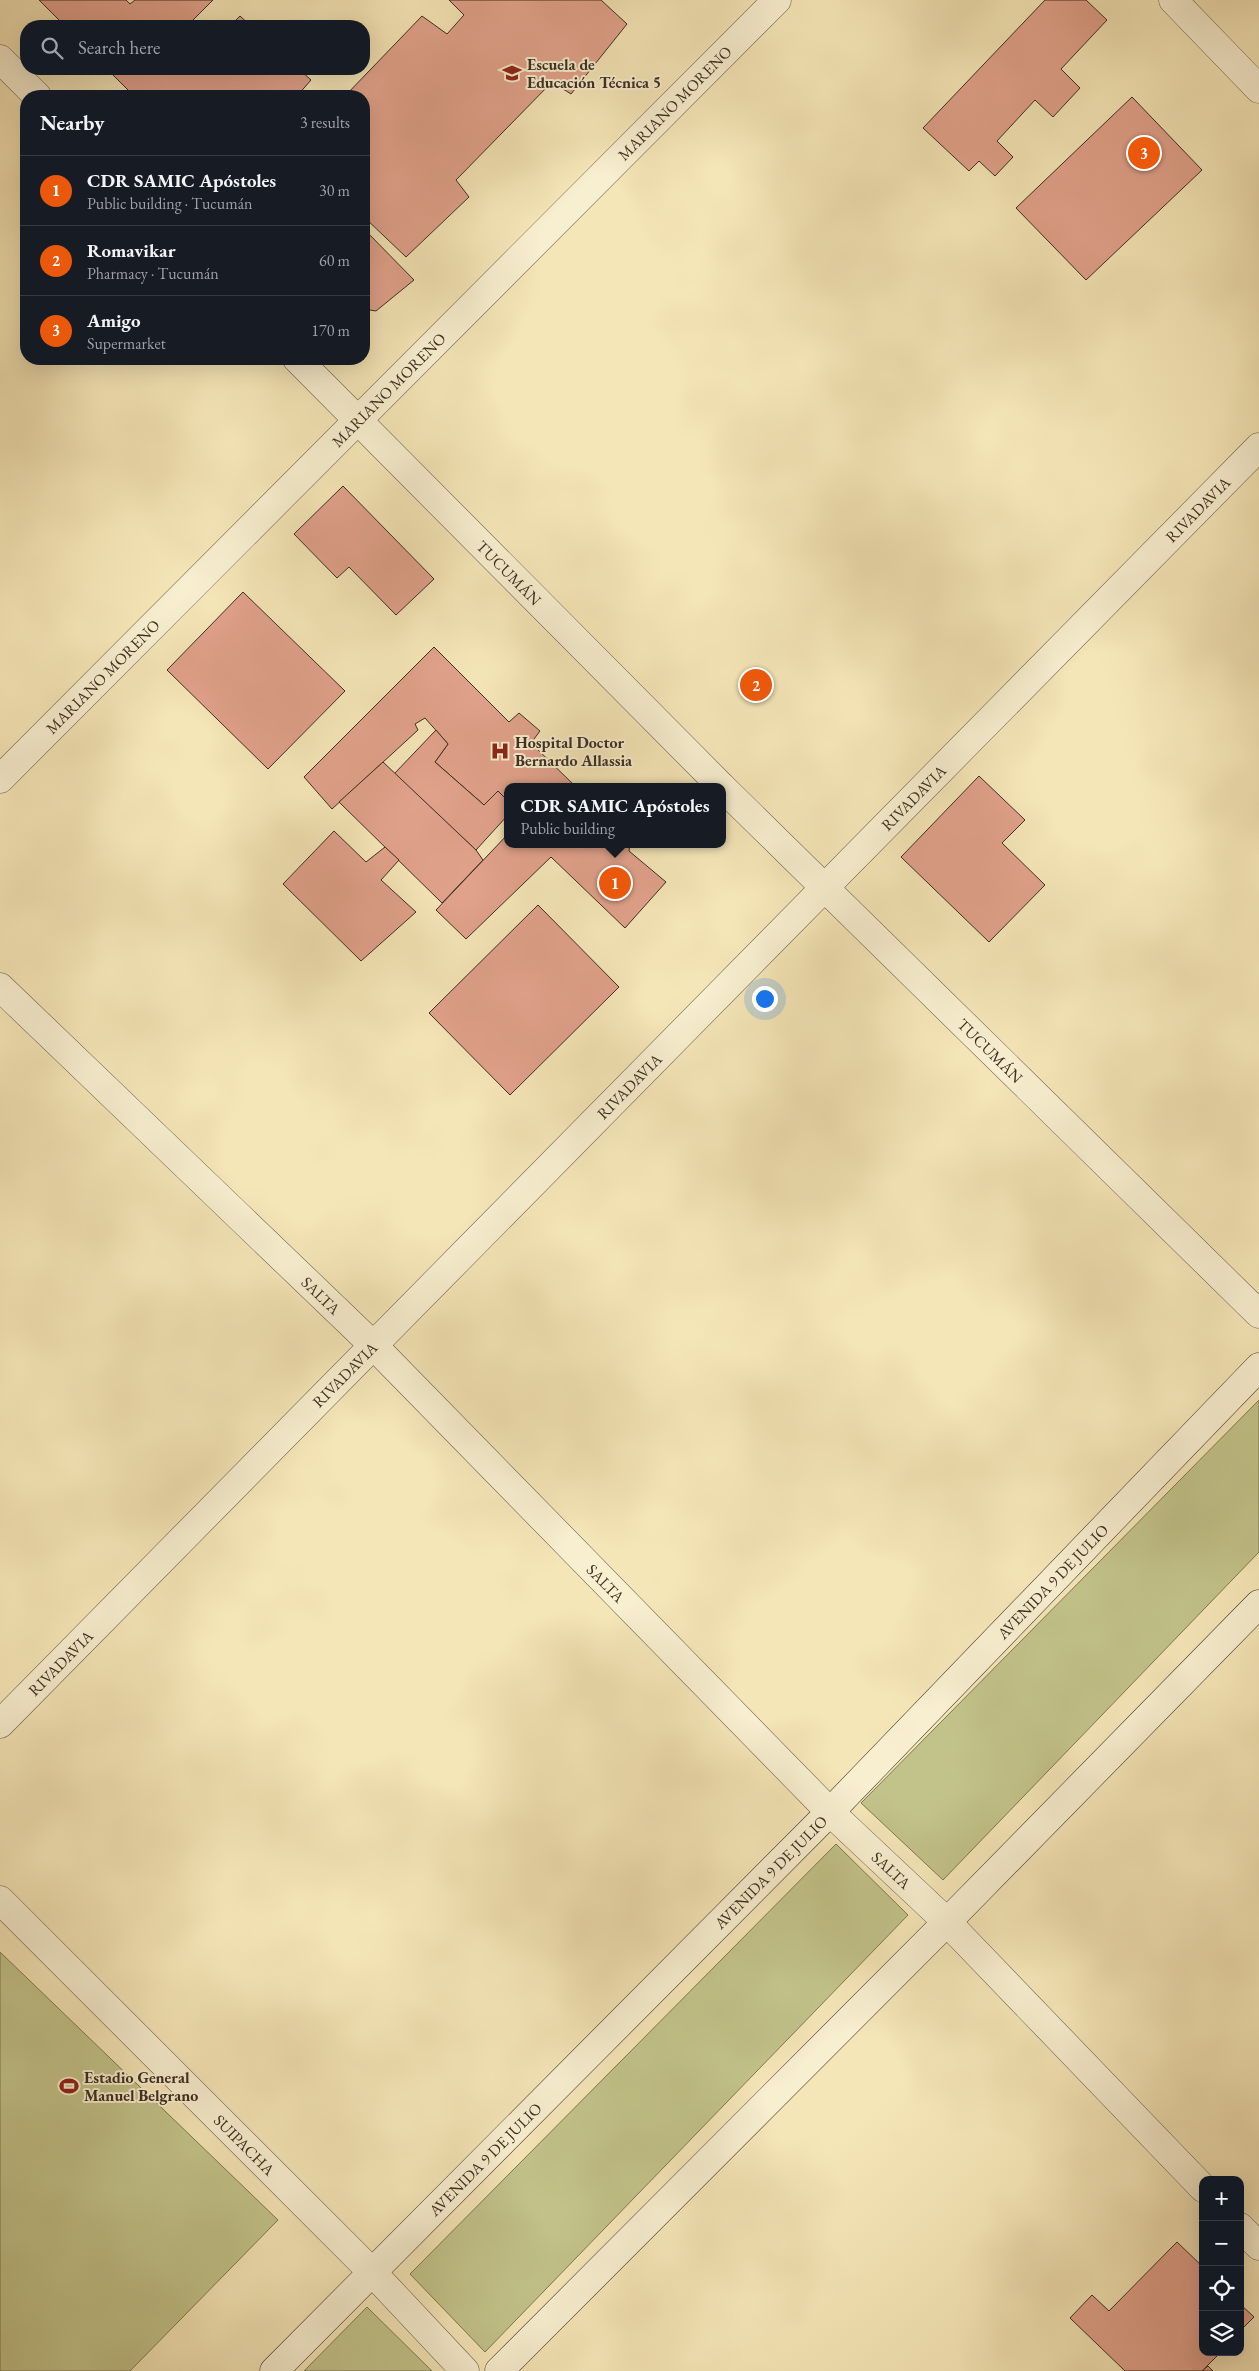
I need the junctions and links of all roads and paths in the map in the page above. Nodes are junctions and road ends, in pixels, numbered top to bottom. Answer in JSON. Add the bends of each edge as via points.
{"nodes":[{"id":1,"x":777,"y":0,"type":"edge"},
{"id":2,"x":1173,"y":0,"type":"edge"},
{"id":3,"x":0,"y":59,"type":"edge"},
{"id":4,"x":1259,"y":89,"type":"edge"},
{"id":5,"x":30,"y":90,"type":"edge"},
{"id":6,"x":303,"y":365,"type":"edge"},
{"id":7,"x":358,"y":420,"type":"junction"},
{"id":8,"x":1259,"y":447,"type":"edge"},
{"id":9,"x":0,"y":779,"type":"edge"},
{"id":10,"x":718,"y":783,"type":"edge"},
{"id":11,"x":726,"y":791,"type":"edge"},
{"id":12,"x":822,"y":888,"type":"junction"},
{"id":13,"x":0,"y":987,"type":"edge"},
{"id":14,"x":1259,"y":1314,"type":"edge"},
{"id":15,"x":374,"y":1346,"type":"junction"},
{"id":16,"x":1259,"y":1367,"type":"edge"},
{"id":17,"x":1259,"y":1604,"type":"edge"},
{"id":18,"x":0,"y":1724,"type":"edge"},
{"id":19,"x":830,"y":1812,"type":"junction"},
{"id":20,"x":0,"y":1900,"type":"edge"},
{"id":21,"x":947,"y":1922,"type":"junction"},
{"id":22,"x":1199,"y":2184,"type":"edge"},
{"id":23,"x":1244,"y":2231,"type":"edge"},
{"id":24,"x":1259,"y":2246,"type":"edge"},
{"id":25,"x":373,"y":2273,"type":"junction"},
{"id":26,"x":274,"y":2371,"type":"edge"},
{"id":27,"x":466,"y":2371,"type":"edge"},
{"id":28,"x":498,"y":2371,"type":"edge"}],
"edges":[{"from":1,"to":7,"type":"street","name":"MARIANO MORENO"},
{"from":2,"to":4,"type":"street"},
{"from":3,"to":5,"type":"street"},
{"from":6,"to":7,"type":"street","name":"TUCUMÁN"},
{"from":7,"to":9,"type":"street","name":"MARIANO MORENO"},
{"from":7,"to":10,"type":"street","name":"TUCUMÁN"},
{"from":8,"to":12,"type":"street","name":"RIVADAVIA"},
{"from":11,"to":12,"type":"street","name":"TUCUMÁN"},
{"from":12,"to":14,"type":"street","name":"TUCUMÁN"},
{"from":12,"to":15,"type":"street","name":"RIVADAVIA"},
{"from":13,"to":15,"type":"street","name":"SALTA"},
{"from":15,"to":18,"type":"street","name":"RIVADAVIA"},
{"from":15,"to":19,"type":"street","name":"SALTA"},
{"from":16,"to":19,"type":"street","name":"AVENIDA 9 DE JULIO"},
{"from":17,"to":21,"type":"street"},
{"from":19,"to":21,"type":"street","name":"SALTA"},
{"from":19,"to":25,"type":"street","name":"AVENIDA 9 DE JULIO"},
{"from":20,"to":25,"type":"street","name":"SUIPACHA"},
{"from":21,"to":22,"type":"street","name":"SALTA"},
{"from":21,"to":28,"type":"street"},
{"from":23,"to":24,"type":"street"},
{"from":25,"to":26,"type":"street","name":"AVENIDA 9 DE JULIO"},
{"from":25,"to":27,"type":"street","name":"SUIPACHA"}]}
